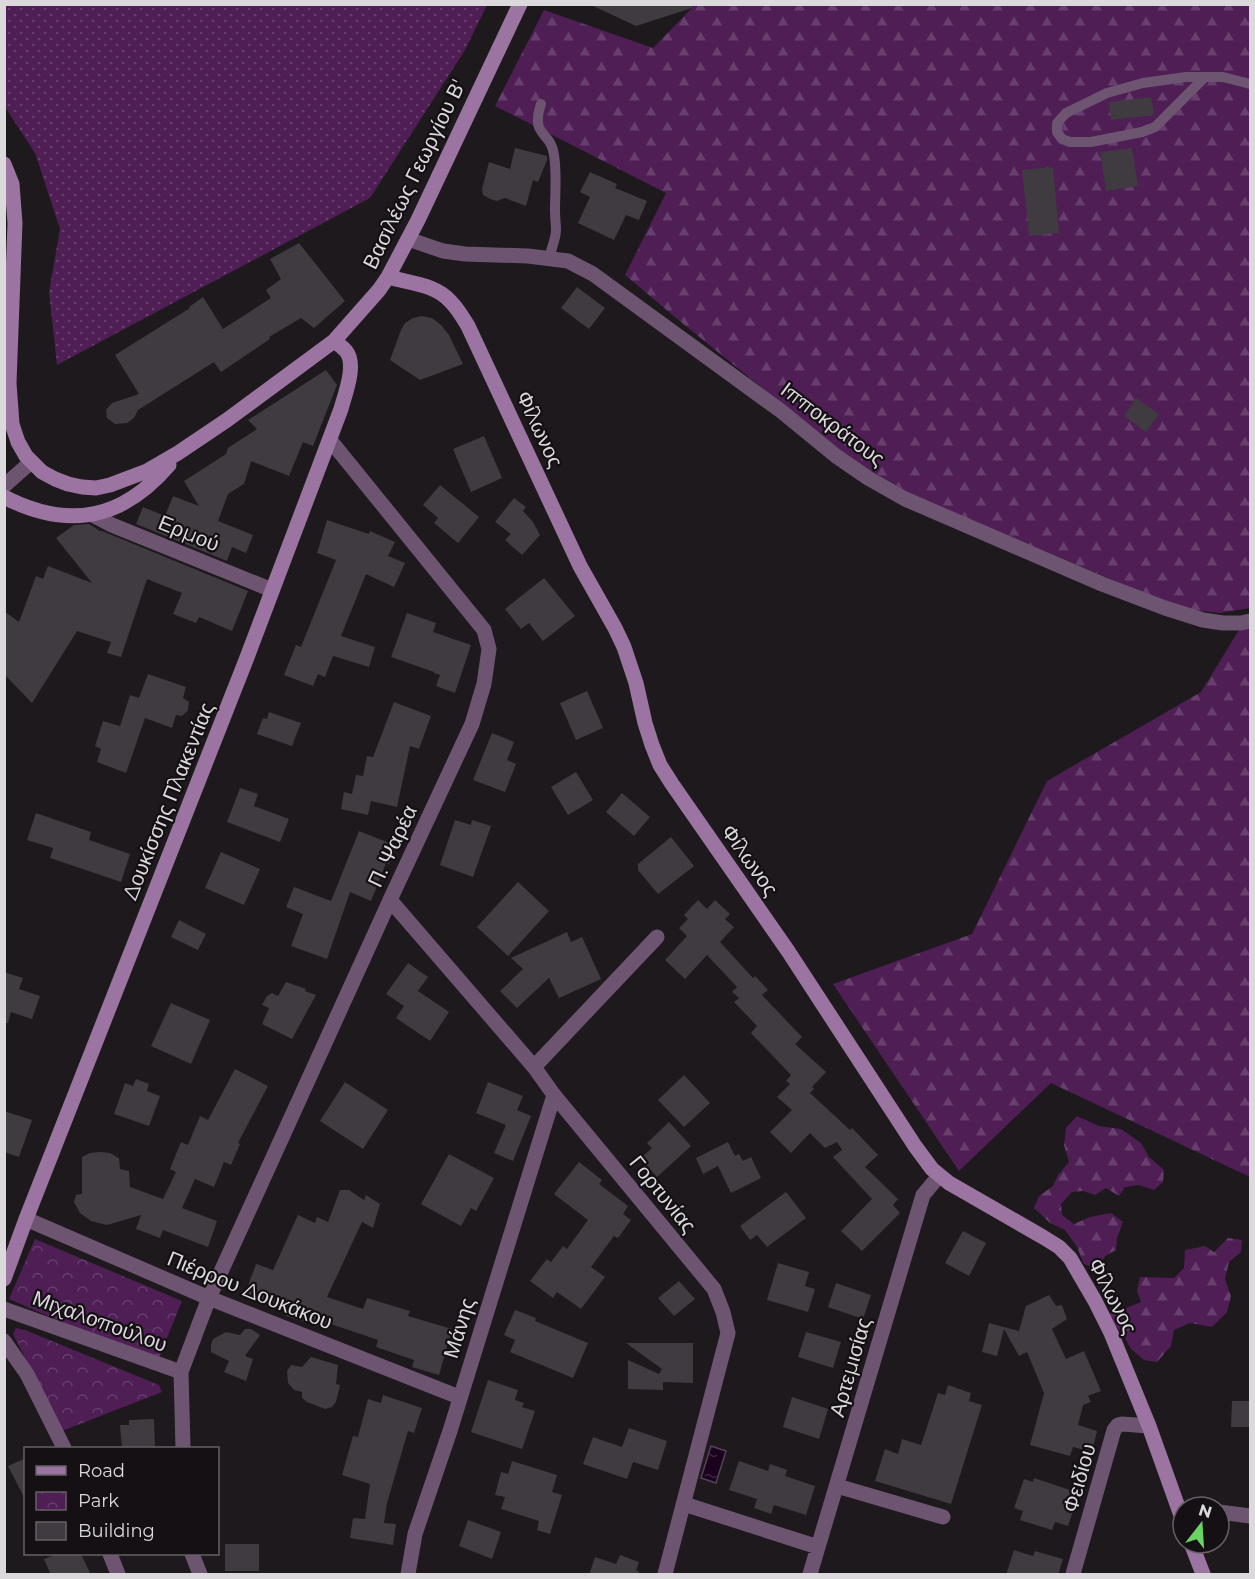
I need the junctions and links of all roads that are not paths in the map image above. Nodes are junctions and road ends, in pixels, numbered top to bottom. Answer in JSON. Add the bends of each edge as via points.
{"nodes":[{"id":1,"x":520,"y":4,"type":"edge"},
{"id":2,"x":1205,"y":77,"type":"junction"},
{"id":3,"x":1251,"y":84,"type":"edge"},
{"id":4,"x":541,"y":104,"type":"dead end"},
{"id":5,"x":4,"y":164,"type":"edge"},
{"id":6,"x":408,"y":240,"type":"junction"},
{"id":7,"x":549,"y":258,"type":"junction"},
{"id":8,"x":388,"y":277,"type":"junction"},
{"id":9,"x":12,"y":298,"type":"junction"},
{"id":10,"x":4,"y":316,"type":"edge"},
{"id":11,"x":334,"y":341,"type":"junction"},
{"id":12,"x":8,"y":425,"type":"edge"},
{"id":13,"x":330,"y":440,"type":"junction"},
{"id":14,"x":178,"y":453,"type":"junction"},
{"id":15,"x":31,"y":462,"type":"junction"},
{"id":16,"x":4,"y":486,"type":"edge"},
{"id":17,"x":4,"y":497,"type":"edge"},
{"id":18,"x":91,"y":514,"type":"junction"},
{"id":19,"x":272,"y":590,"type":"junction"},
{"id":20,"x":1251,"y":621,"type":"edge"},
{"id":21,"x":390,"y":900,"type":"junction"},
{"id":22,"x":657,"y":937,"type":"dead end"},
{"id":23,"x":534,"y":1067,"type":"junction"},
{"id":24,"x":554,"y":1095,"type":"junction"},
{"id":25,"x":939,"y":1176,"type":"junction"},
{"id":26,"x":26,"y":1219,"type":"junction"},
{"id":27,"x":4,"y":1279,"type":"edge"},
{"id":28,"x":209,"y":1298,"type":"junction"},
{"id":29,"x":4,"y":1309,"type":"edge"},
{"id":30,"x":4,"y":1341,"type":"edge"},
{"id":31,"x":181,"y":1372,"type":"junction"},
{"id":32,"x":459,"y":1397,"type":"junction"},
{"id":33,"x":1149,"y":1426,"type":"junction"},
{"id":34,"x":63,"y":1447,"type":"edge"},
{"id":35,"x":183,"y":1447,"type":"edge"},
{"id":36,"x":837,"y":1486,"type":"junction"},
{"id":37,"x":1174,"y":1495,"type":"edge"},
{"id":38,"x":684,"y":1504,"type":"junction"},
{"id":39,"x":1231,"y":1514,"type":"edge"},
{"id":40,"x":943,"y":1516,"type":"dead end"},
{"id":41,"x":1251,"y":1516,"type":"edge"},
{"id":42,"x":818,"y":1547,"type":"junction"},
{"id":43,"x":110,"y":1555,"type":"edge"},
{"id":44,"x":192,"y":1555,"type":"edge"},
{"id":45,"x":1196,"y":1555,"type":"edge"},
{"id":46,"x":118,"y":1575,"type":"edge"},
{"id":47,"x":200,"y":1575,"type":"edge"},
{"id":48,"x":408,"y":1575,"type":"edge"},
{"id":49,"x":665,"y":1575,"type":"edge"},
{"id":50,"x":810,"y":1575,"type":"edge"},
{"id":51,"x":1073,"y":1575,"type":"edge"},
{"id":52,"x":1203,"y":1575,"type":"edge"}],
"edges":[{"from":1,"to":6,"type":"main road","name":"Βασιλέως Γεωργίου Β'"},
{"from":2,"to":2,"type":"lane","via":[[1143,83],[1107,93],[1066,112],[1057,132],[1070,142],[1142,132],[1155,127]]},
{"from":2,"to":3,"type":"lane"},
{"from":4,"to":7,"type":"lane","via":[[538,128],[551,143],[554,154],[556,231]]},
{"from":5,"to":9,"type":"main road","via":[[14,202]]},
{"from":6,"to":7,"type":"street","name":"Ιπποκράτους","via":[[465,254]]},
{"from":6,"to":8,"type":"main road","name":"Βασιλέως Γεωργίου Β'"},
{"from":7,"to":20,"type":"street","name":"Ιπποκράτους","via":[[567,261],[593,274],[887,490],[1165,608],[1203,620]]},
{"from":8,"to":11,"type":"main road","name":"Βασιλέως Γεωργίου Β'"},
{"from":8,"to":25,"type":"main road","name":"Φίλωνος","via":[[433,288],[450,300],[468,326],[580,566],[619,637],[660,765],[915,1146]]},
{"from":9,"to":10,"type":"main road"},
{"from":9,"to":12,"type":"main road"},
{"from":11,"to":13,"type":"main road","name":"Δουκίσσης Πλακεντίας","via":[[346,351],[350,366],[349,382]]},
{"from":11,"to":14,"type":"main road","name":"Βασιλέως Γεωργίου Β'"},
{"from":12,"to":15,"type":"main road"},
{"from":13,"to":19,"type":"main road","name":"Δουκίσσης Πλακεντίας"},
{"from":13,"to":21,"type":"street","name":"Π. Ψαρέα","via":[[484,630],[489,649],[472,724]]},
{"from":14,"to":15,"type":"main road","via":[[147,471],[96,488],[55,479]]},
{"from":14,"to":18,"type":"main road","via":[[143,491],[118,506]]},
{"from":15,"to":16,"type":"street"},
{"from":17,"to":18,"type":"main road","via":[[48,514]]},
{"from":18,"to":19,"type":"street","name":"Ερμού"},
{"from":19,"to":26,"type":"main road","name":"Δουκίσσης Πλακεντίας"},
{"from":21,"to":23,"type":"street","name":"Γορτυνίας"},
{"from":21,"to":28,"type":"street","name":"Π. Ψαρέα"},
{"from":22,"to":23,"type":"street"},
{"from":23,"to":24,"type":"street","name":"Γορτυνίας"},
{"from":24,"to":32,"type":"street","name":"Μάνης"},
{"from":24,"to":38,"type":"street","name":"Γορτυνίας","via":[[714,1289],[723,1312],[728,1333]]},
{"from":25,"to":33,"type":"main road","name":"Φίλωνος","via":[[1059,1247],[1070,1258],[1111,1333]]},
{"from":25,"to":36,"type":"street","name":"Αρτεμισίας","via":[[923,1195]]},
{"from":26,"to":27,"type":"main road","name":"Δουκίσσης Πλακεντίας"},
{"from":26,"to":28,"type":"street","name":"Πιέρρου Δουκάκου"},
{"from":28,"to":31,"type":"street","name":"Π. Ψαρέα"},
{"from":28,"to":32,"type":"street","name":"Πιέρρου Δουκάκου"},
{"from":29,"to":31,"type":"street","name":"Μιχαλοπούλου"},
{"from":30,"to":34,"type":"street","via":[[27,1374]]},
{"from":31,"to":35,"type":"street"},
{"from":32,"to":48,"type":"street","name":"Μάνης","via":[[415,1534]]},
{"from":33,"to":37,"type":"main road","name":"Φίλωνος"},
{"from":33,"to":51,"type":"street","name":"Φειδίου","via":[[1122,1424],[1114,1430]]},
{"from":36,"to":40,"type":"street"},
{"from":36,"to":42,"type":"street","name":"Αρτεμισίας"},
{"from":38,"to":42,"type":"street"},
{"from":38,"to":49,"type":"street","name":"Γορτυνίας"},
{"from":39,"to":41,"type":"street"},
{"from":42,"to":50,"type":"street","name":"Αρτεμισίας"},
{"from":43,"to":46,"type":"street"},
{"from":44,"to":47,"type":"street"},
{"from":45,"to":52,"type":"main road"}]}
